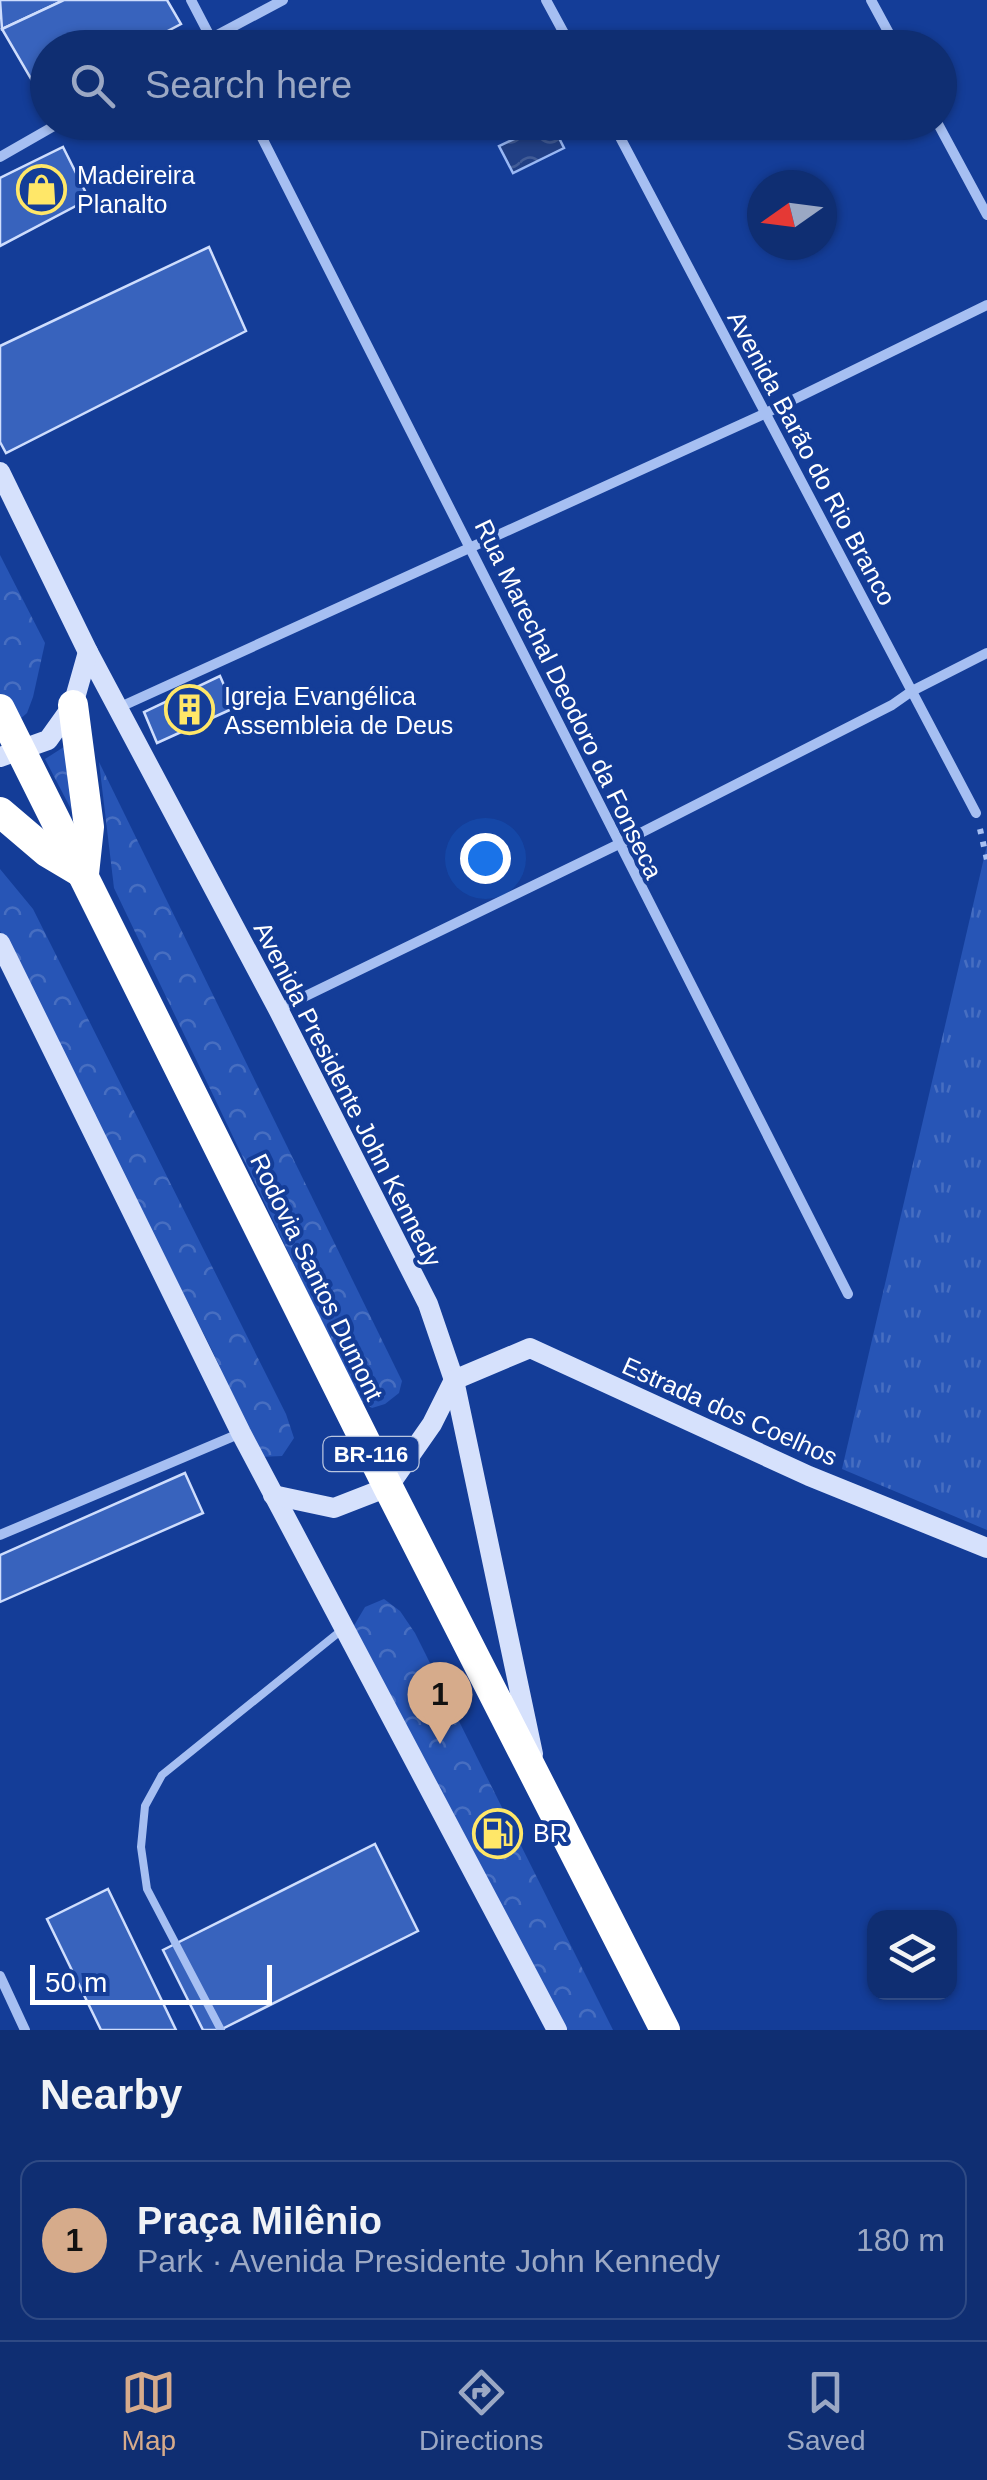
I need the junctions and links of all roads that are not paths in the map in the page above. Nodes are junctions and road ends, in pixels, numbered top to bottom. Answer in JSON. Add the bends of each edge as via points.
{"nodes":[{"id":1,"x":192,"y":0,"type":"edge"},
{"id":2,"x":283,"y":0,"type":"edge"},
{"id":3,"x":546,"y":0,"type":"edge"},
{"id":4,"x":871,"y":0,"type":"edge"},
{"id":5,"x":207,"y":30,"type":"edge"},
{"id":6,"x":234,"y":30,"type":"edge"},
{"id":7,"x":562,"y":30,"type":"edge"},
{"id":8,"x":887,"y":30,"type":"edge"},
{"id":9,"x":30,"y":140,"type":"edge"},
{"id":10,"x":263,"y":140,"type":"edge"},
{"id":11,"x":622,"y":140,"type":"edge"},
{"id":12,"x":947,"y":140,"type":"edge"},
{"id":13,"x":0,"y":157,"type":"edge"},
{"id":14,"x":987,"y":215,"type":"edge"},
{"id":15,"x":987,"y":304,"type":"edge"},
{"id":16,"x":766,"y":412,"type":"junction"},
{"id":17,"x":0,"y":472,"type":"edge"},
{"id":18,"x":472,"y":548,"type":"junction"},
{"id":19,"x":88,"y":652,"type":"junction"},
{"id":20,"x":987,"y":652,"type":"edge"},
{"id":21,"x":912,"y":691,"type":"junction"},
{"id":22,"x":73,"y":705,"type":"junction"},
{"id":23,"x":118,"y":708,"type":"junction"},
{"id":24,"x":0,"y":709,"type":"edge"},
{"id":25,"x":10,"y":754,"type":"edge"},
{"id":26,"x":0,"y":812,"type":"edge"},
{"id":27,"x":976,"y":814,"type":"road end"},
{"id":28,"x":618,"y":844,"type":"junction"},
{"id":29,"x":84,"y":874,"type":"junction"},
{"id":30,"x":0,"y":943,"type":"edge"},
{"id":31,"x":278,"y":1009,"type":"junction"},
{"id":32,"x":848,"y":1294,"type":"dead end"},
{"id":33,"x":454,"y":1380,"type":"junction"},
{"id":34,"x":242,"y":1433,"type":"junction"},
{"id":35,"x":388,"y":1488,"type":"junction"},
{"id":36,"x":274,"y":1495,"type":"junction"},
{"id":37,"x":0,"y":1535,"type":"edge"},
{"id":38,"x":987,"y":1548,"type":"edge"},
{"id":39,"x":344,"y":1629,"type":"junction"},
{"id":40,"x":539,"y":1779,"type":"junction"},
{"id":41,"x":0,"y":1976,"type":"edge"},
{"id":42,"x":26,"y":2030,"type":"edge"},
{"id":43,"x":220,"y":2030,"type":"edge"},
{"id":44,"x":556,"y":2030,"type":"edge"},
{"id":45,"x":665,"y":2030,"type":"edge"}],
"edges":[{"from":1,"to":5,"type":"street"},
{"from":2,"to":6,"type":"street"},
{"from":3,"to":7,"type":"street"},
{"from":4,"to":8,"type":"street"},
{"from":9,"to":13,"type":"street"},
{"from":10,"to":18,"type":"street","name":"Rua Marechal Deodoro da Fonseca"},
{"from":11,"to":16,"type":"street","name":"Avenida Barão do Rio Branco"},
{"from":12,"to":14,"type":"street"},
{"from":15,"to":16,"type":"street"},
{"from":16,"to":18,"type":"street"},
{"from":16,"to":21,"type":"street","name":"Avenida Barão do Rio Branco"},
{"from":17,"to":19,"type":"street","name":"Avenida Presidente John Kennedy"},
{"from":18,"to":23,"type":"street"},
{"from":18,"to":28,"type":"street","name":"Rua Marechal Deodoro da Fonseca"},
{"from":19,"to":22,"type":"street"},
{"from":19,"to":23,"type":"street","name":"Avenida Presidente John Kennedy"},
{"from":20,"to":21,"type":"street"},
{"from":21,"to":27,"type":"street","name":"Avenida Barão do Rio Branco"},
{"from":21,"to":28,"type":"street"},
{"from":22,"to":25,"type":"street","via":[[48,740]]},
{"from":22,"to":29,"type":"highway","via":[[89,827]]},
{"from":23,"to":31,"type":"street","name":"Avenida Presidente John Kennedy"},
{"from":24,"to":25,"type":"highway","name":"Rodovia Santos Dumont","number":"BR-116"},
{"from":25,"to":29,"type":"highway","name":"Rodovia Santos Dumont","number":"BR-116"},
{"from":26,"to":29,"type":"highway"},
{"from":28,"to":31,"type":"street"},
{"from":28,"to":32,"type":"street","name":"Rua Marechal Deodoro da Fonseca"},
{"from":29,"to":35,"type":"highway","name":"Rodovia Santos Dumont","number":"BR-116"},
{"from":30,"to":34,"type":"street"},
{"from":31,"to":33,"type":"street","name":"Avenida Presidente John Kennedy","via":[[428,1304]]},
{"from":33,"to":35,"type":"street"},
{"from":33,"to":38,"type":"street","name":"Estrada dos Coelhos","via":[[530,1348],[809,1476]]},
{"from":33,"to":40,"type":"street","name":"Avenida Presidente John Kennedy"},
{"from":34,"to":36,"type":"street"},
{"from":34,"to":37,"type":"street"},
{"from":35,"to":36,"type":"street","via":[[334,1508]]},
{"from":35,"to":40,"type":"highway","name":"Rodovia Santos Dumont","number":"BR-116"},
{"from":36,"to":39,"type":"street"},
{"from":39,"to":43,"type":"lane","via":[[162,1775],[145,1806],[147,1889]]},
{"from":39,"to":44,"type":"street"},
{"from":40,"to":45,"type":"highway","name":"Rodovia Santos Dumont","number":"BR-116"},
{"from":41,"to":42,"type":"street"}]}
